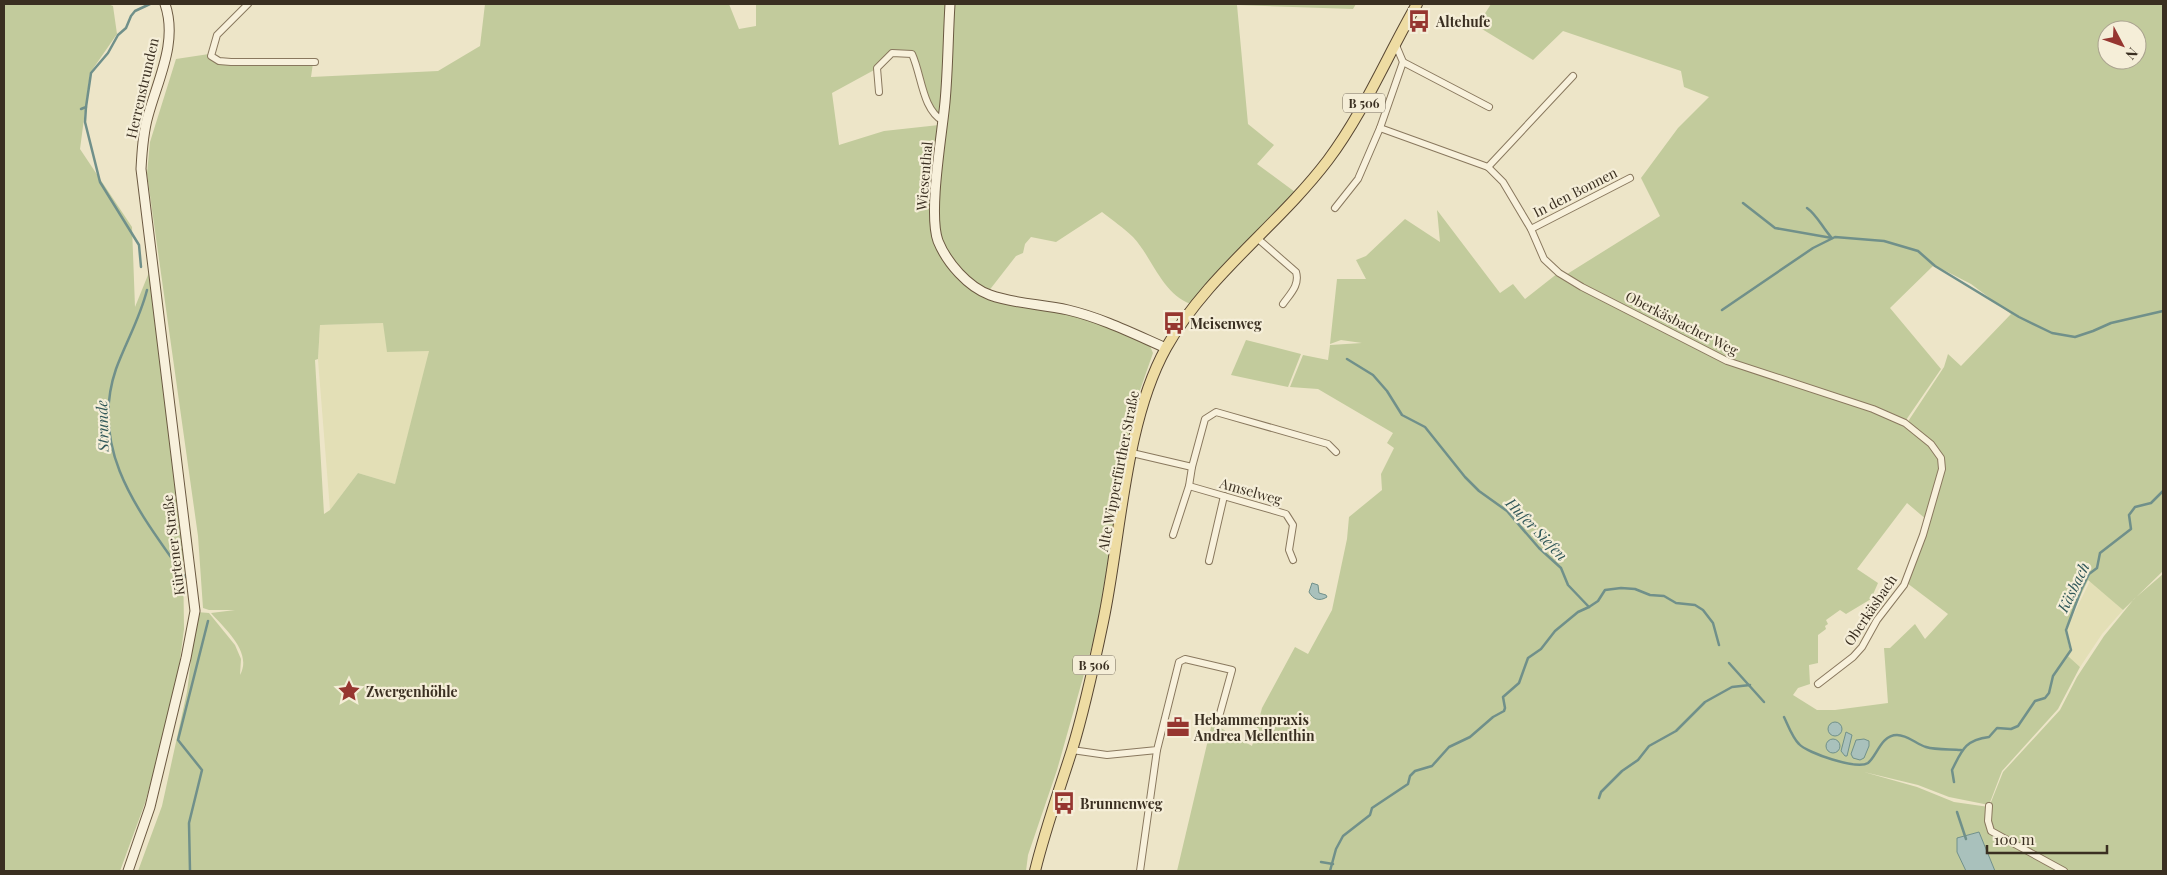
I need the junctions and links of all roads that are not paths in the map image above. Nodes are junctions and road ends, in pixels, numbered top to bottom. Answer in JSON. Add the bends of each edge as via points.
{"nodes":[{"id":1,"x":248,"y":4,"type":"edge"},
{"id":2,"x":950,"y":4,"type":"edge"},
{"id":3,"x":1417,"y":4,"type":"edge"},
{"id":4,"x":166,"y":7,"type":"edge"},
{"id":5,"x":1395,"y":43,"type":"junction"},
{"id":6,"x":315,"y":62,"type":"dead end"},
{"id":7,"x":1403,"y":62,"type":"junction"},
{"id":8,"x":1573,"y":76,"type":"dead end"},
{"id":9,"x":879,"y":92,"type":"dead end"},
{"id":10,"x":1489,"y":107,"type":"dead end"},
{"id":11,"x":943,"y":121,"type":"junction"},
{"id":12,"x":1380,"y":128,"type":"junction"},
{"id":13,"x":1488,"y":167,"type":"junction"},
{"id":14,"x":1630,"y":178,"type":"dead end"},
{"id":15,"x":146,"y":208,"type":"joint"},
{"id":16,"x":1336,"y":208,"type":"dead end"},
{"id":17,"x":1530,"y":229,"type":"junction"},
{"id":18,"x":1257,"y":238,"type":"junction"},
{"id":19,"x":1283,"y":304,"type":"dead end"},
{"id":20,"x":1166,"y":348,"type":"junction"},
{"id":21,"x":1336,"y":452,"type":"dead end"},
{"id":22,"x":1132,"y":453,"type":"junction"},
{"id":23,"x":1192,"y":467,"type":"junction"},
{"id":24,"x":1189,"y":486,"type":"junction"},
{"id":25,"x":1224,"y":496,"type":"junction"},
{"id":26,"x":1173,"y":535,"type":"dead end"},
{"id":27,"x":1923,"y":535,"type":"joint"},
{"id":28,"x":1293,"y":560,"type":"dead end"},
{"id":29,"x":1210,"y":562,"type":"dead end"},
{"id":30,"x":1818,"y":684,"type":"dead end"},
{"id":31,"x":1219,"y":717,"type":"dead end"},
{"id":32,"x":1072,"y":750,"type":"junction"},
{"id":33,"x":1158,"y":750,"type":"junction"},
{"id":34,"x":1989,"y":806,"type":"dead end"},
{"id":35,"x":128,"y":871,"type":"edge"},
{"id":36,"x":1035,"y":871,"type":"edge"},
{"id":37,"x":1140,"y":871,"type":"edge"},
{"id":38,"x":2064,"y":871,"type":"edge"}],
"edges":[{"from":1,"to":6,"type":"street","via":[[217,35],[211,56],[231,62]]},
{"from":2,"to":11,"type":"main road","name":"Wiesenthal"},
{"from":3,"to":5,"type":"main road","name":"Alte Wipperfürther Straße","number":"B 506"},
{"from":4,"to":15,"type":"main road","name":"Herrenstrunden","via":[[170,40],[142,144],[141,169]]},
{"from":5,"to":7,"type":"street"},
{"from":5,"to":18,"type":"main road","name":"Alte Wipperfürther Straße","number":"B 506","via":[[1363,105],[1328,160]]},
{"from":7,"to":10,"type":"street"},
{"from":7,"to":12,"type":"street"},
{"from":8,"to":13,"type":"street"},
{"from":9,"to":11,"type":"street","via":[[877,68],[892,53],[912,54],[920,71],[926,100],[934,116]]},
{"from":11,"to":20,"type":"main road","name":"Wiesenthal","via":[[934,220],[938,241],[951,263],[972,285],[996,297],[1101,320]]},
{"from":12,"to":13,"type":"street","name":"Oberkäsbacher Weg"},
{"from":12,"to":16,"type":"street","via":[[1358,179]]},
{"from":13,"to":17,"type":"street","name":"Oberkäsbacher Weg","via":[[1503,182]]},
{"from":14,"to":17,"type":"street","name":"In den Bonnen"},
{"from":15,"to":35,"type":"main road","name":"Kürtener Straße","via":[[195,611],[150,807]]},
{"from":17,"to":27,"type":"street","name":"Oberkäsbacher Weg","via":[[1544,259],[1558,273],[1582,287],[1727,361],[1905,422],[1931,444],[1940,458],[1942,469]]},
{"from":18,"to":19,"type":"street","via":[[1296,272],[1296,286]]},
{"from":18,"to":20,"type":"main road","name":"Alte Wipperfürther Straße","number":"B 506","via":[[1205,294]]},
{"from":20,"to":22,"type":"main road","name":"Alte Wipperfürther Straße","number":"B 506","via":[[1149,385]]},
{"from":21,"to":23,"type":"street","via":[[1328,444],[1216,412],[1205,418]]},
{"from":22,"to":23,"type":"street"},
{"from":22,"to":32,"type":"main road","name":"Alte Wipperfürther Straße","number":"B 506","via":[[1104,620]]},
{"from":23,"to":24,"type":"street"},
{"from":24,"to":25,"type":"street","name":"Amselweg"},
{"from":24,"to":26,"type":"street"},
{"from":25,"to":28,"type":"street","name":"Amselweg","via":[[1286,514],[1293,525],[1289,550]]},
{"from":25,"to":29,"type":"street"},
{"from":27,"to":30,"type":"street","name":"Oberkäsbach","via":[[1904,585],[1862,646]]},
{"from":31,"to":33,"type":"street","via":[[1232,670],[1185,659],[1179,662]]},
{"from":32,"to":33,"type":"street","via":[[1107,755]]},
{"from":32,"to":36,"type":"main road","name":"Alte Wipperfürther Straße","number":"B 506"},
{"from":33,"to":37,"type":"street"},
{"from":34,"to":38,"type":"street","via":[[1988,821],[1992,830]]}]}
